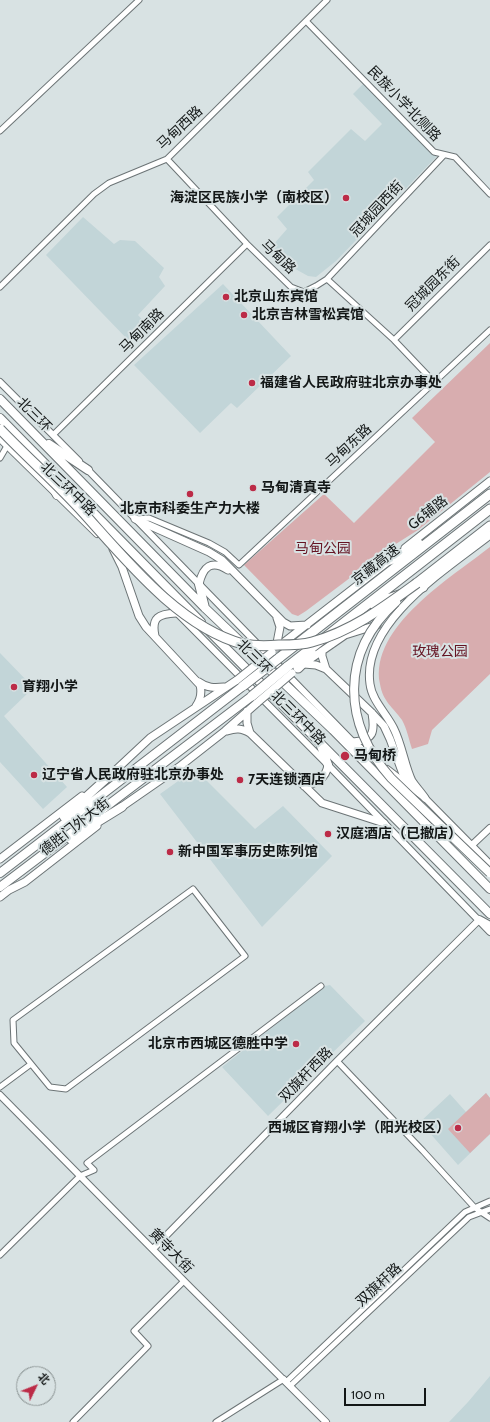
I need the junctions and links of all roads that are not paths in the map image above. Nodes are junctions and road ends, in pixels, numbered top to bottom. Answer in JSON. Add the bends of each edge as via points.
{"nodes":[{"id":1,"x":139,"y":0,"type":"edge"},
{"id":2,"x":327,"y":0,"type":"edge"},
{"id":3,"x":306,"y":21,"type":"junction"},
{"id":4,"x":0,"y":131,"type":"edge"},
{"id":5,"x":444,"y":155,"type":"junction"},
{"id":6,"x":167,"y":159,"type":"junction"},
{"id":7,"x":490,"y":194,"type":"edge"},
{"id":8,"x":247,"y":244,"type":"junction"},
{"id":9,"x":490,"y":245,"type":"edge"},
{"id":10,"x":327,"y":279,"type":"junction"},
{"id":11,"x":0,"y":287,"type":"edge"},
{"id":12,"x":490,"y":330,"type":"edge"},
{"id":13,"x":394,"y":340,"type":"junction"},
{"id":14,"x":0,"y":382,"type":"edge"},
{"id":15,"x":434,"y":382,"type":"junction"},
{"id":16,"x":0,"y":399,"type":"edge"},
{"id":17,"x":0,"y":418,"type":"edge"},
{"id":18,"x":0,"y":429,"type":"edge"},
{"id":19,"x":35,"y":435,"type":"junction"},
{"id":20,"x":53,"y":435,"type":"junction"},
{"id":21,"x":0,"y":439,"type":"edge"},
{"id":22,"x":7,"y":446,"type":"junction"},
{"id":23,"x":35,"y":453,"type":"junction"},
{"id":24,"x":0,"y":458,"type":"edge"},
{"id":25,"x":88,"y":470,"type":"junction"},
{"id":26,"x":490,"y":481,"type":"edge"},
{"id":27,"x":490,"y":494,"type":"edge"},
{"id":28,"x":57,"y":495,"type":"junction"},
{"id":29,"x":490,"y":509,"type":"edge"},
{"id":30,"x":135,"y":519,"type":"junction"},
{"id":31,"x":490,"y":526,"type":"edge"},
{"id":32,"x":445,"y":530,"type":"junction"},
{"id":33,"x":486,"y":534,"type":"edge"},
{"id":34,"x":113,"y":549,"type":"junction"},
{"id":35,"x":390,"y":560,"type":"junction"},
{"id":36,"x":238,"y":577,"type":"junction"},
{"id":37,"x":199,"y":584,"type":"junction"},
{"id":38,"x":420,"y":585,"type":"junction"},
{"id":39,"x":366,"y":606,"type":"junction"},
{"id":40,"x":205,"y":608,"type":"junction"},
{"id":41,"x":176,"y":613,"type":"junction"},
{"id":42,"x":276,"y":617,"type":"junction"},
{"id":43,"x":198,"y":620,"type":"junction"},
{"id":44,"x":389,"y":622,"type":"junction"},
{"id":45,"x":307,"y":625,"type":"junction"},
{"id":46,"x":155,"y":636,"type":"junction"},
{"id":47,"x":322,"y":651,"type":"junction"},
{"id":48,"x":276,"y":653,"type":"junction"},
{"id":49,"x":295,"y":668,"type":"junction"},
{"id":50,"x":326,"y":669,"type":"junction"},
{"id":51,"x":196,"y":679,"type":"junction"},
{"id":52,"x":240,"y":683,"type":"junction"},
{"id":53,"x":227,"y":687,"type":"junction"},
{"id":54,"x":255,"y":699,"type":"junction"},
{"id":55,"x":193,"y":709,"type":"junction"},
{"id":56,"x":248,"y":711,"type":"junction"},
{"id":57,"x":372,"y":713,"type":"junction"},
{"id":58,"x":333,"y":730,"type":"junction"},
{"id":59,"x":225,"y":732,"type":"junction"},
{"id":60,"x":250,"y":733,"type":"junction"},
{"id":61,"x":352,"y":742,"type":"junction"},
{"id":62,"x":320,"y":743,"type":"junction"},
{"id":63,"x":328,"y":765,"type":"junction"},
{"id":64,"x":107,"y":778,"type":"junction"},
{"id":65,"x":407,"y":785,"type":"junction"},
{"id":66,"x":304,"y":786,"type":"junction"},
{"id":67,"x":425,"y":798,"type":"junction"},
{"id":68,"x":122,"y":807,"type":"junction"},
{"id":69,"x":384,"y":823,"type":"junction"},
{"id":70,"x":490,"y":828,"type":"edge"},
{"id":71,"x":472,"y":845,"type":"junction"},
{"id":72,"x":21,"y":856,"type":"junction"},
{"id":73,"x":0,"y":859,"type":"edge"},
{"id":74,"x":29,"y":864,"type":"junction"},
{"id":75,"x":490,"y":864,"type":"edge"},
{"id":76,"x":0,"y":873,"type":"edge"},
{"id":77,"x":490,"y":873,"type":"edge"},
{"id":78,"x":0,"y":887,"type":"edge"},
{"id":79,"x":490,"y":889,"type":"edge"},
{"id":80,"x":0,"y":897,"type":"edge"},
{"id":81,"x":490,"y":914,"type":"edge"},
{"id":82,"x":479,"y":920,"type":"junction"},
{"id":83,"x":490,"y":926,"type":"edge"},
{"id":84,"x":490,"y":932,"type":"edge"},
{"id":85,"x":322,"y":986,"type":"dead end"},
{"id":86,"x":337,"y":1061,"type":"junction"},
{"id":87,"x":30,"y":1064,"type":"junction"},
{"id":88,"x":0,"y":1087,"type":"edge"},
{"id":89,"x":0,"y":1095,"type":"edge"},
{"id":90,"x":80,"y":1176,"type":"junction"},
{"id":91,"x":490,"y":1201,"type":"edge"},
{"id":92,"x":475,"y":1208,"type":"junction"},
{"id":93,"x":490,"y":1209,"type":"edge"},
{"id":94,"x":481,"y":1212,"type":"junction"},
{"id":95,"x":490,"y":1218,"type":"edge"},
{"id":96,"x":153,"y":1249,"type":"junction"},
{"id":97,"x":0,"y":1255,"type":"edge"},
{"id":98,"x":184,"y":1281,"type":"junction"},
{"id":99,"x":287,"y":1382,"type":"junction"},
{"id":100,"x":73,"y":1422,"type":"edge"},
{"id":101,"x":216,"y":1422,"type":"edge"},
{"id":102,"x":326,"y":1422,"type":"edge"}],
"edges":[{"from":1,"to":4,"type":"street"},
{"from":2,"to":3,"type":"street","name":"马甸西路"},
{"from":3,"to":5,"type":"street","name":"民族小学北侧路","via":[[434,152]]},
{"from":3,"to":6,"type":"street","name":"马甸西路"},
{"from":5,"to":7,"type":"street","name":"民族小学北侧路","via":[[455,157]]},
{"from":5,"to":10,"type":"street","name":"冠城园西街"},
{"from":6,"to":8,"type":"street","name":"马甸路"},
{"from":6,"to":11,"type":"street","name":"马甸西路","via":[[109,183],[94,194]]},
{"from":8,"to":10,"type":"street","name":"马甸路","via":[[291,287],[304,292]]},
{"from":8,"to":20,"type":"street","name":"马甸南路"},
{"from":9,"to":13,"type":"street","name":"冠城园东街"},
{"from":10,"to":13,"type":"street"},
{"from":12,"to":15,"type":"street","name":"马甸东路"},
{"from":13,"to":15,"type":"street"},
{"from":14,"to":20,"type":"street","name":"北三环中路"},
{"from":15,"to":30,"type":"street","name":"马甸东路","via":[[239,565],[226,552],[209,543],[150,518]]},
{"from":16,"to":19,"type":"highway","name":"北三环"},
{"from":17,"to":23,"type":"highway","name":"北三环"},
{"from":18,"to":38,"type":"highway","bridge":true,"via":[[156,590],[192,620],[227,639],[245,644],[270,646],[310,642],[331,636],[364,620]]},
{"from":19,"to":25,"type":"highway"},
{"from":19,"to":40,"type":"highway","name":"北三环"},
{"from":20,"to":25,"type":"street","name":"北三环中路"},
{"from":21,"to":22,"type":"street","name":"北三环中路"},
{"from":22,"to":24,"type":"street"},
{"from":22,"to":28,"type":"street","name":"北三环中路"},
{"from":23,"to":28,"type":"highway"},
{"from":23,"to":43,"type":"highway","name":"北三环"},
{"from":25,"to":30,"type":"street","name":"北三环中路"},
{"from":26,"to":35,"type":"main road","name":"G6辅路"},
{"from":27,"to":32,"type":"highway","name":"京藏高速"},
{"from":28,"to":34,"type":"street","name":"北三环中路"},
{"from":29,"to":39,"type":"highway","name":"京藏高速"},
{"from":30,"to":36,"type":"main road","via":[[209,552],[222,560]]},
{"from":30,"to":37,"type":"street","name":"北三环中路"},
{"from":31,"to":33,"type":"highway"},
{"from":32,"to":35,"type":"highway"},
{"from":32,"to":48,"type":"highway","name":"京藏高速"},
{"from":33,"to":38,"type":"highway"},
{"from":34,"to":41,"type":"street","name":"北三环中路"},
{"from":34,"to":46,"type":"main road","via":[[139,616]]},
{"from":35,"to":45,"type":"main road","name":"G6辅路"},
{"from":36,"to":37,"type":"main road","via":[[222,566],[214,564],[203,571]]},
{"from":36,"to":42,"type":"main road"},
{"from":37,"to":40,"type":"highway"},
{"from":37,"to":61,"type":"street","name":"北三环中路"},
{"from":38,"to":39,"type":"highway"},
{"from":38,"to":44,"type":"main road"},
{"from":38,"to":77,"type":"highway","bridge":true,"via":[[384,612],[370,630],[354,682],[356,713],[370,749],[381,767]]},
{"from":39,"to":49,"type":"highway","name":"京藏高速"},
{"from":40,"to":58,"type":"highway","name":"北三环"},
{"from":41,"to":43,"type":"highway"},
{"from":41,"to":46,"type":"main road","via":[[159,616],[155,620]]},
{"from":41,"to":63,"type":"street","name":"北三环中路"},
{"from":42,"to":45,"type":"main road","via":[[290,626]]},
{"from":42,"to":48,"type":"main road","via":[[280,627]]},
{"from":43,"to":62,"type":"highway","name":"北三环"},
{"from":44,"to":47,"type":"main road","via":[[345,635]]},
{"from":44,"to":67,"type":"main road","via":[[372,658],[370,685],[374,697],[396,732],[412,780]]},
{"from":45,"to":48,"type":"main road","name":"G6辅路"},
{"from":46,"to":51,"type":"main road"},
{"from":47,"to":49,"type":"main road"},
{"from":47,"to":50,"type":"main road"},
{"from":48,"to":52,"type":"highway","bridge":true},
{"from":49,"to":50,"type":"main road","via":[[316,665]]},
{"from":49,"to":54,"type":"highway","bridge":true},
{"from":50,"to":57,"type":"main road"},
{"from":51,"to":53,"type":"main road","via":[[212,688]]},
{"from":51,"to":55,"type":"main road","via":[[202,690]]},
{"from":52,"to":53,"type":"main road","name":"德胜门外大街"},
{"from":52,"to":72,"type":"highway","name":"德胜门外大街"},
{"from":53,"to":55,"type":"main road","name":"德胜门外大街"},
{"from":54,"to":56,"type":"main road","name":"德胜门外大街"},
{"from":54,"to":74,"type":"highway","name":"德胜门外大街"},
{"from":55,"to":64,"type":"main road","name":"德胜门外大街","via":[[150,738]]},
{"from":56,"to":59,"type":"main road","name":"德胜门外大街"},
{"from":56,"to":60,"type":"main road","via":[[247,723]]},
{"from":57,"to":61,"type":"main road","via":[[372,734],[362,741]]},
{"from":57,"to":65,"type":"main road","via":[[384,726]]},
{"from":58,"to":61,"type":"highway"},
{"from":58,"to":79,"type":"highway","name":"北三环"},
{"from":59,"to":60,"type":"main road","via":[[236,728]]},
{"from":59,"to":68,"type":"main road","name":"德胜门外大街"},
{"from":60,"to":66,"type":"main road"},
{"from":61,"to":65,"type":"street","name":"北三环中路"},
{"from":62,"to":63,"type":"highway"},
{"from":62,"to":81,"type":"highway","name":"北三环"},
{"from":63,"to":66,"type":"main road","via":[[327,771],[319,781]]},
{"from":63,"to":69,"type":"street","name":"北三环中路"},
{"from":64,"to":72,"type":"highway"},
{"from":64,"to":73,"type":"main road","name":"德胜门外大街"},
{"from":65,"to":67,"type":"street","name":"北三环中路"},
{"from":66,"to":69,"type":"main road","via":[[322,804]]},
{"from":67,"to":71,"type":"street","name":"北三环中路"},
{"from":68,"to":74,"type":"highway"},
{"from":68,"to":80,"type":"main road","name":"德胜门外大街","via":[[25,882]]},
{"from":69,"to":82,"type":"street","name":"北三环中路"},
{"from":70,"to":71,"type":"street"},
{"from":71,"to":75,"type":"street","name":"北三环中路"},
{"from":72,"to":76,"type":"highway","name":"德胜门外大街"},
{"from":74,"to":78,"type":"highway","name":"德胜门外大街"},
{"from":82,"to":83,"type":"highway"},
{"from":82,"to":84,"type":"street","name":"北三环中路"},
{"from":82,"to":86,"type":"street","name":"双旗杆西路"},
{"from":85,"to":90,"type":"street","via":[[87,1163],[94,1170]]},
{"from":86,"to":92,"type":"street"},
{"from":86,"to":96,"type":"street","name":"双旗杆西路"},
{"from":87,"to":87,"type":"street","via":[[50,1087],[66,1089],[246,956],[193,889],[13,1020],[14,1043]]},
{"from":87,"to":88,"type":"street"},
{"from":89,"to":90,"type":"street","name":"黄寺大街"},
{"from":90,"to":96,"type":"street","name":"黄寺大街"},
{"from":90,"to":97,"type":"street"},
{"from":91,"to":92,"type":"street"},
{"from":92,"to":94,"type":"street"},
{"from":92,"to":99,"type":"street","via":[[465,1212]]},
{"from":93,"to":94,"type":"street","name":"双旗杆路"},
{"from":94,"to":95,"type":"street"},
{"from":94,"to":99,"type":"street","name":"双旗杆路","via":[[469,1217]]},
{"from":96,"to":98,"type":"street","name":"黄寺大街"},
{"from":98,"to":99,"type":"street","name":"黄寺大街"},
{"from":98,"to":100,"type":"street","via":[[134,1331],[148,1346]]},
{"from":99,"to":101,"type":"street"},
{"from":99,"to":102,"type":"street","name":"黄寺大街"}]}
